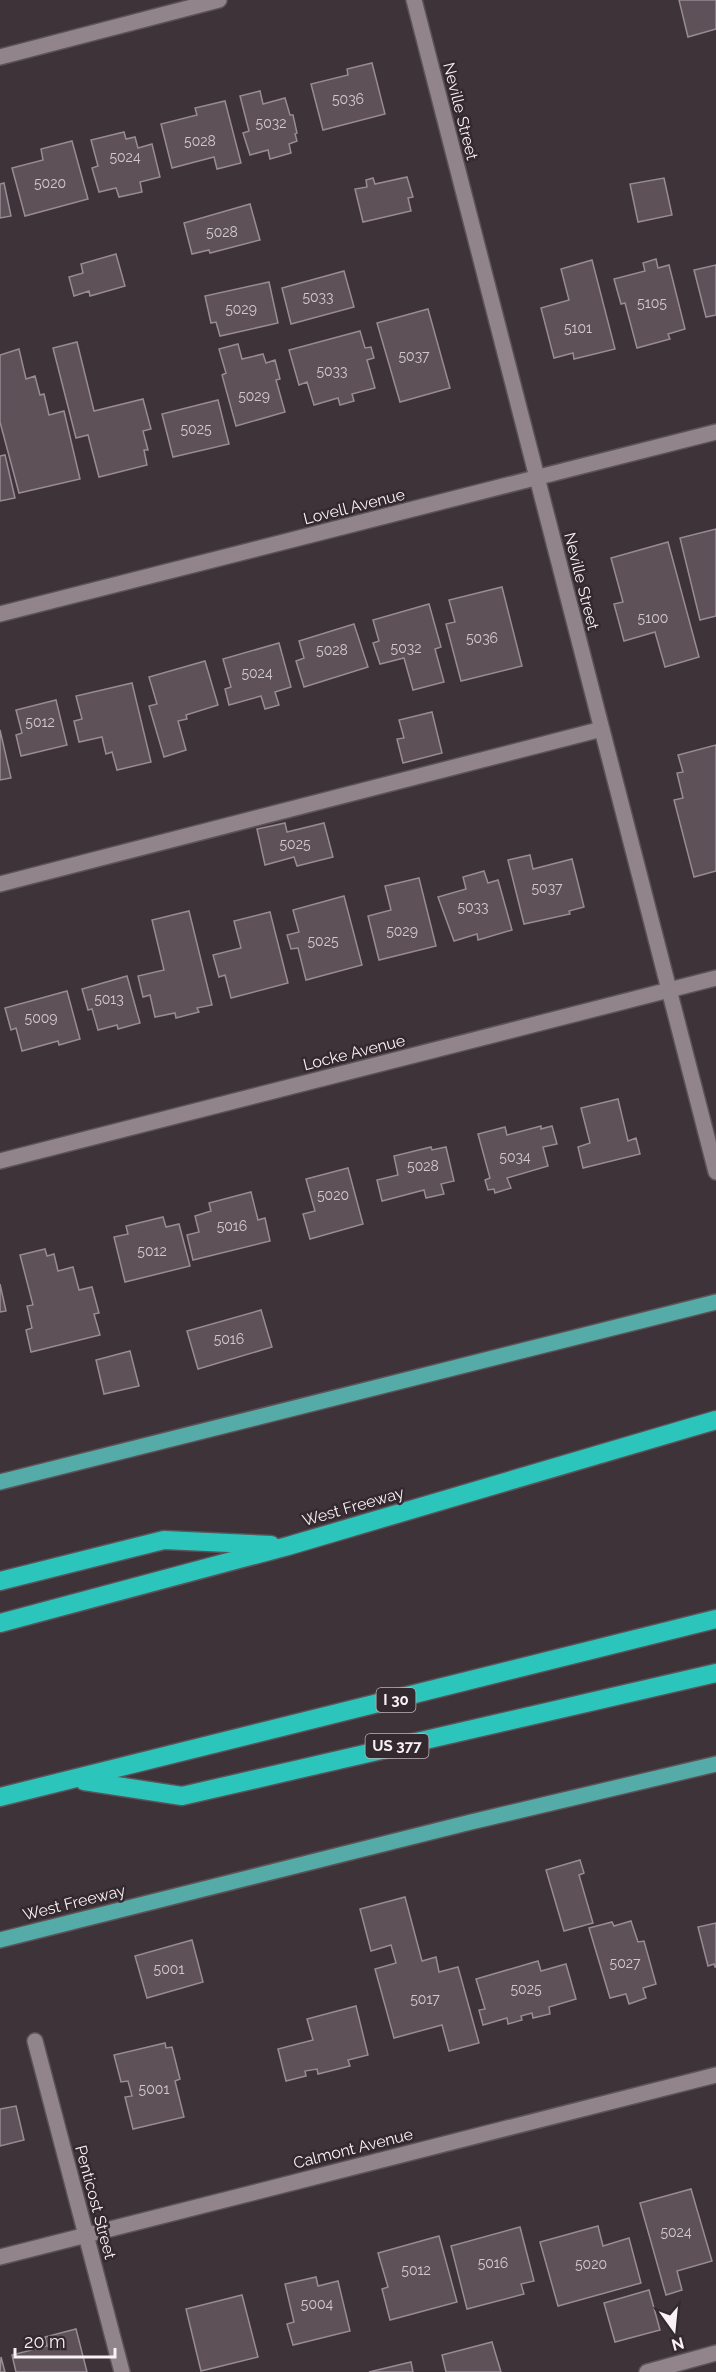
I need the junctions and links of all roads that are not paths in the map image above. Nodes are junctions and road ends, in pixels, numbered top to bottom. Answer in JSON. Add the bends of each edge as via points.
{"nodes":[{"id":1,"x":219,"y":0,"type":"edge"},
{"id":2,"x":414,"y":0,"type":"edge"},
{"id":3,"x":0,"y":57,"type":"edge"},
{"id":4,"x":716,"y":432,"type":"edge"},
{"id":5,"x":537,"y":478,"type":"junction"},
{"id":6,"x":0,"y":614,"type":"edge"},
{"id":7,"x":602,"y":729,"type":"junction"},
{"id":8,"x":0,"y":885,"type":"edge"},
{"id":9,"x":716,"y":978,"type":"edge"},
{"id":10,"x":669,"y":990,"type":"junction"},
{"id":11,"x":0,"y":1161,"type":"edge"},
{"id":12,"x":716,"y":1172,"type":"edge"},
{"id":13,"x":716,"y":1302,"type":"edge"},
{"id":14,"x":716,"y":1420,"type":"edge"},
{"id":15,"x":0,"y":1482,"type":"edge"},
{"id":16,"x":288,"y":1546,"type":"junction"},
{"id":17,"x":0,"y":1581,"type":"edge"},
{"id":18,"x":716,"y":1619,"type":"edge"},
{"id":19,"x":0,"y":1623,"type":"edge"},
{"id":20,"x":716,"y":1673,"type":"edge"},
{"id":21,"x":716,"y":1764,"type":"edge"},
{"id":22,"x":76,"y":1780,"type":"junction"},
{"id":23,"x":0,"y":1797,"type":"edge"},
{"id":24,"x":0,"y":1940,"type":"edge"},
{"id":25,"x":35,"y":2042,"type":"dead end"},
{"id":26,"x":716,"y":2075,"type":"edge"},
{"id":27,"x":86,"y":2234,"type":"junction"},
{"id":28,"x":0,"y":2257,"type":"edge"},
{"id":29,"x":716,"y":2353,"type":"edge"},
{"id":30,"x":122,"y":2372,"type":"edge"},
{"id":31,"x":647,"y":2372,"type":"edge"}],
"edges":[{"from":1,"to":3,"type":"street"},
{"from":2,"to":5,"type":"street","name":"Neville Street"},
{"from":4,"to":5,"type":"street","name":"Lovell Avenue"},
{"from":5,"to":6,"type":"street","name":"Lovell Avenue"},
{"from":5,"to":7,"type":"street","name":"Neville Street"},
{"from":7,"to":8,"type":"street"},
{"from":7,"to":10,"type":"street","name":"Neville Street"},
{"from":9,"to":10,"type":"street","name":"Locke Avenue"},
{"from":10,"to":11,"type":"street","name":"Locke Avenue"},
{"from":10,"to":12,"type":"street","name":"Neville Street"},
{"from":13,"to":15,"type":"main road"},
{"from":14,"to":16,"type":"highway","name":"West Freeway"},
{"from":16,"to":17,"type":"highway","via":[[164,1540]]},
{"from":16,"to":19,"type":"highway","name":"West Freeway"},
{"from":18,"to":22,"type":"highway","number":"I 30"},
{"from":20,"to":22,"type":"highway","number":"US 377","via":[[182,1796]]},
{"from":21,"to":24,"type":"main road","name":"West Freeway"},
{"from":22,"to":23,"type":"highway","number":"I 30"},
{"from":25,"to":27,"type":"street","name":"Penticost Street"},
{"from":26,"to":27,"type":"street","name":"Calmont Avenue"},
{"from":27,"to":28,"type":"street","name":"Calmont Avenue"},
{"from":27,"to":30,"type":"street","name":"Penticost Street"},
{"from":29,"to":31,"type":"street"}]}
